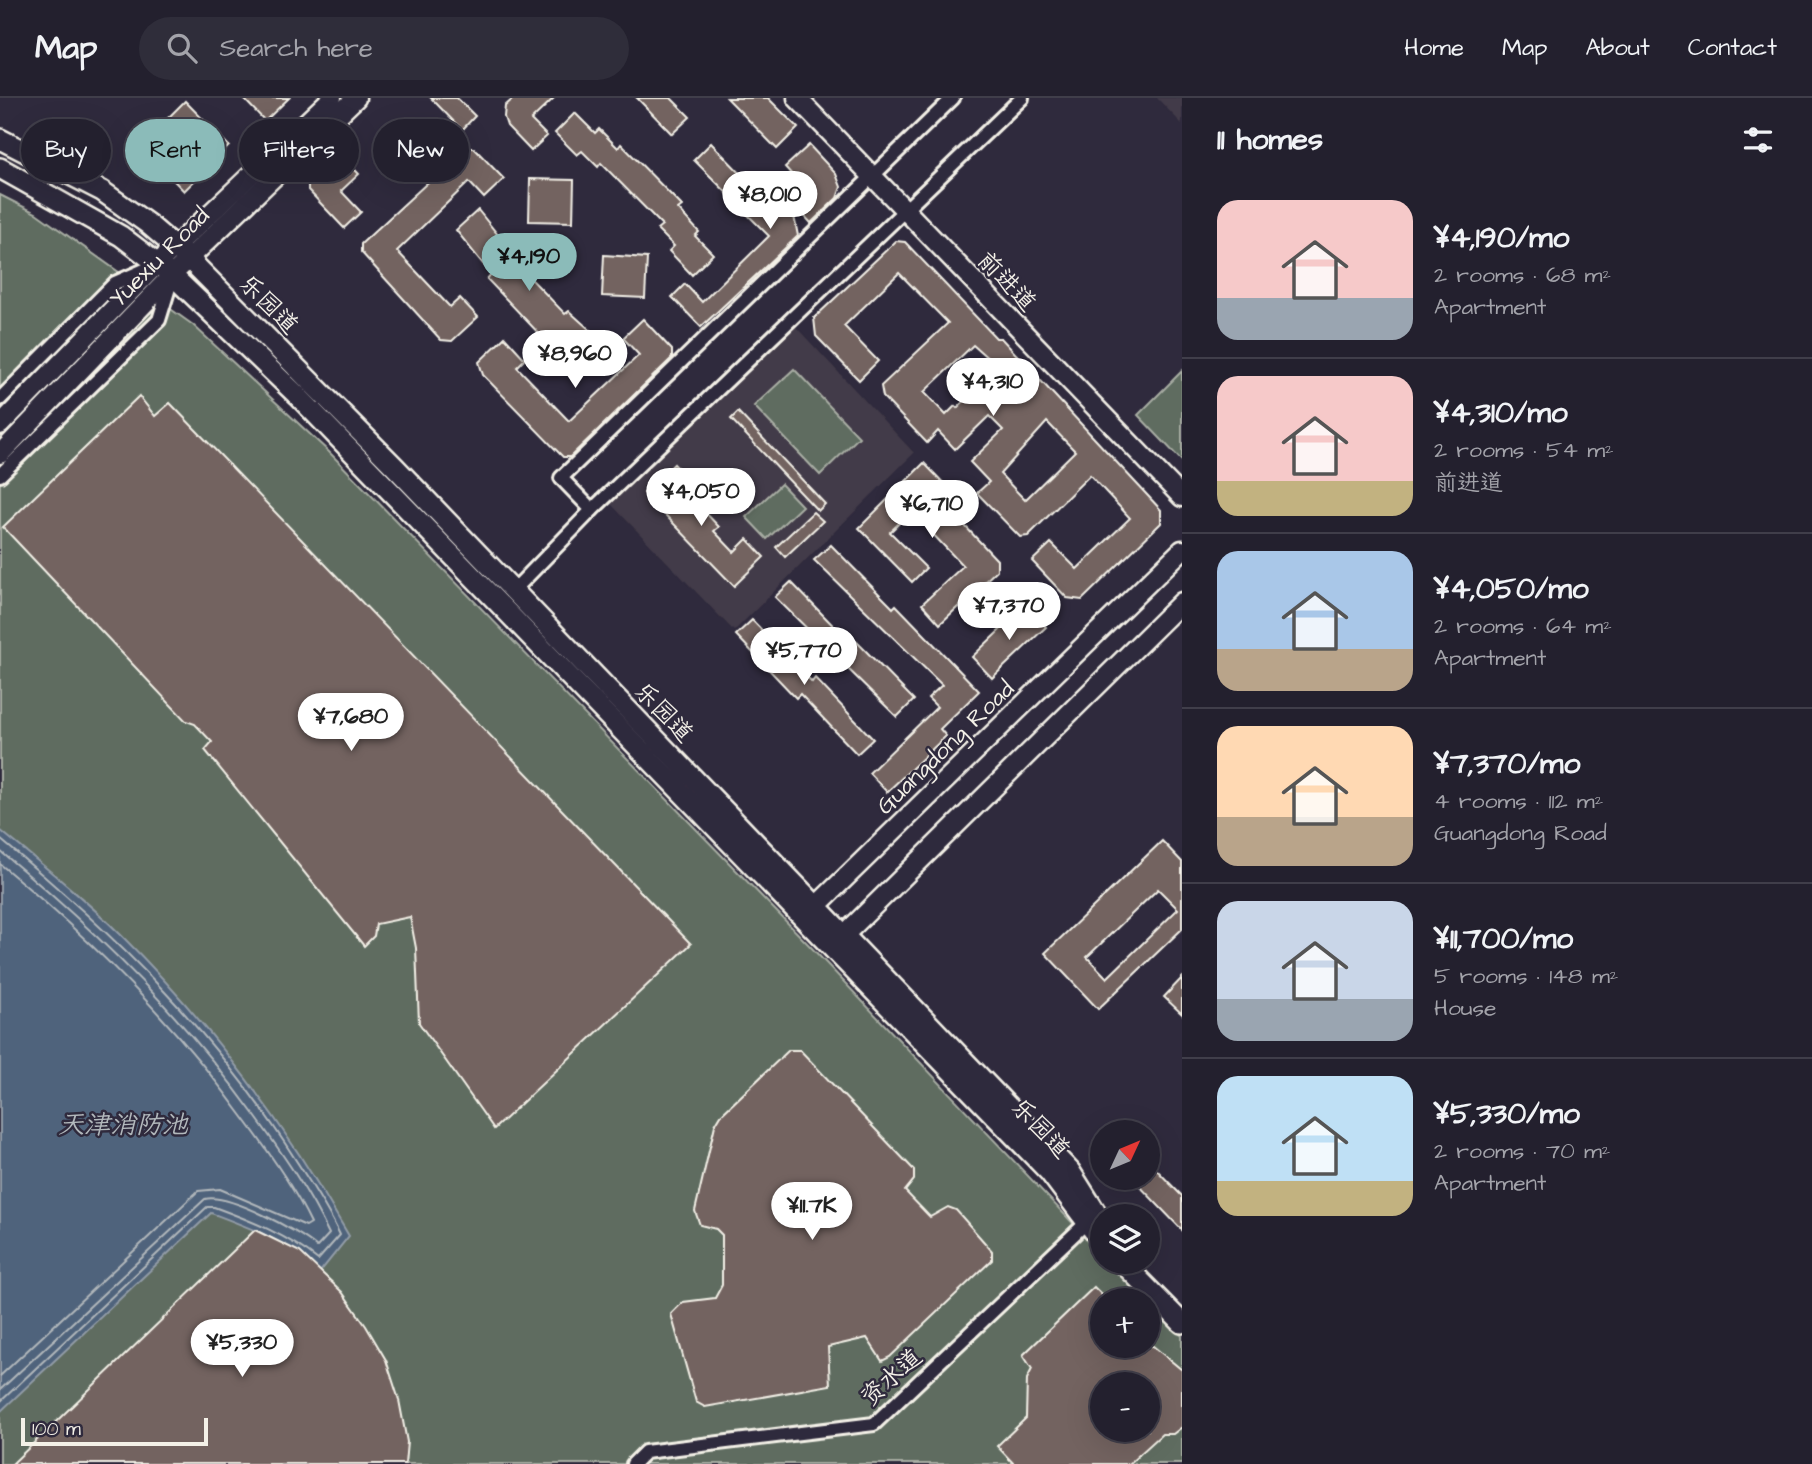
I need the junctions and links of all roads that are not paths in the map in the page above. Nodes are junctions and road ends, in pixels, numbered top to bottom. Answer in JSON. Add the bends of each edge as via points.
{"nodes":[{"id":1,"x":332,"y":98,"type":"edge"},
{"id":2,"x":356,"y":98,"type":"edge"},
{"id":3,"x":797,"y":98,"type":"edge"},
{"id":4,"x":812,"y":98,"type":"edge"},
{"id":5,"x":953,"y":98,"type":"edge"},
{"id":6,"x":1022,"y":98,"type":"edge"},
{"id":7,"x":0,"y":139,"type":"edge"},
{"id":8,"x":0,"y":167,"type":"edge"},
{"id":9,"x":876,"y":173,"type":"junction"},
{"id":10,"x":908,"y":207,"type":"junction"},
{"id":11,"x":182,"y":253,"type":"junction"},
{"id":12,"x":165,"y":269,"type":"junction"},
{"id":13,"x":0,"y":399,"type":"edge"},
{"id":14,"x":0,"y":425,"type":"edge"},
{"id":15,"x":0,"y":454,"type":"edge"},
{"id":16,"x":0,"y":475,"type":"edge"},
{"id":17,"x":1182,"y":483,"type":"edge"},
{"id":18,"x":1182,"y":497,"type":"edge"},
{"id":19,"x":592,"y":510,"type":"junction"},
{"id":20,"x":1182,"y":550,"type":"edge"},
{"id":21,"x":506,"y":597,"type":"junction"},
{"id":22,"x":1182,"y":602,"type":"edge"},
{"id":23,"x":810,"y":913,"type":"junction"},
{"id":24,"x":837,"y":942,"type":"junction"},
{"id":25,"x":1090,"y":1218,"type":"edge"},
{"id":26,"x":1090,"y":1227,"type":"edge"},
{"id":27,"x":1134,"y":1274,"type":"edge"},
{"id":28,"x":1151,"y":1274,"type":"edge"},
{"id":29,"x":1182,"y":1306,"type":"edge"},
{"id":30,"x":1182,"y":1323,"type":"edge"},
{"id":31,"x":633,"y":1464,"type":"edge"}],
"edges":[{"from":1,"to":11,"type":"street","name":"Yuexiu Road"},
{"from":2,"to":11,"type":"street","name":"Yuexiu Road"},
{"from":3,"to":9,"type":"street","name":"前进道"},
{"from":4,"to":9,"type":"street","name":"前进道"},
{"from":5,"to":9,"type":"street"},
{"from":6,"to":10,"type":"street"},
{"from":7,"to":11,"type":"main road","name":"乐园道","via":[[102,191]]},
{"from":8,"to":12,"type":"main road","name":"乐园道","via":[[90,217]]},
{"from":9,"to":10,"type":"street","name":"前进道"},
{"from":9,"to":19,"type":"street","via":[[561,478]]},
{"from":10,"to":17,"type":"street","name":"前进道"},
{"from":10,"to":18,"type":"street","name":"前进道"},
{"from":10,"to":19,"type":"street"},
{"from":11,"to":12,"type":"street","name":"Yuexiu Road"},
{"from":11,"to":21,"type":"main road","name":"乐园道"},
{"from":12,"to":13,"type":"street","via":[[115,284]]},
{"from":12,"to":14,"type":"street","name":"Yuexiu Road"},
{"from":12,"to":15,"type":"street","name":"Yuexiu Road"},
{"from":12,"to":16,"type":"street","via":[[159,320]]},
{"from":12,"to":21,"type":"main road","name":"乐园道"},
{"from":19,"to":21,"type":"street"},
{"from":20,"to":23,"type":"street","name":"Guangdong Road"},
{"from":21,"to":23,"type":"main road","name":"乐园道"},
{"from":22,"to":24,"type":"street"},
{"from":23,"to":24,"type":"main road","name":"乐园道"},
{"from":24,"to":25,"type":"main road","name":"乐园道"},
{"from":26,"to":31,"type":"street","name":"资水道","via":[[874,1424],[645,1452]]},
{"from":27,"to":30,"type":"main road"},
{"from":28,"to":29,"type":"main road"}]}
